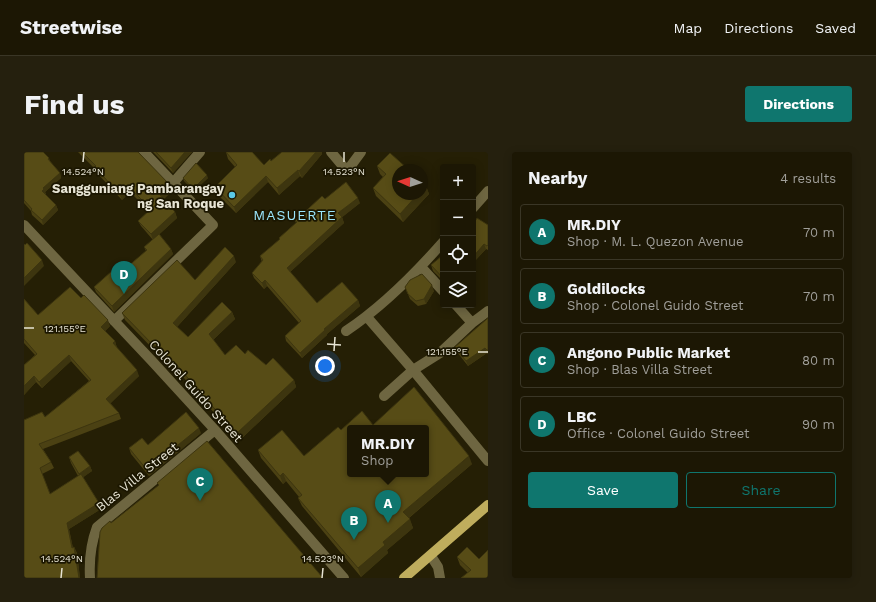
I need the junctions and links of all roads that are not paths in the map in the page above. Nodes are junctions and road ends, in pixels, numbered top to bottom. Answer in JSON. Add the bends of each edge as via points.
{"nodes":[{"id":1,"x":144,"y":152,"type":"edge"},
{"id":2,"x":200,"y":152,"type":"edge"},
{"id":3,"x":332,"y":152,"type":"edge"},
{"id":4,"x":361,"y":152,"type":"edge"},
{"id":5,"x":173,"y":183,"type":"junction"},
{"id":6,"x":488,"y":191,"type":"edge"},
{"id":7,"x":476,"y":205,"type":"edge"},
{"id":8,"x":24,"y":225,"type":"edge"},
{"id":9,"x":440,"y":245,"type":"edge"},
{"id":10,"x":421,"y":266,"type":"junction"},
{"id":11,"x":440,"y":288,"type":"edge"},
{"id":12,"x":459,"y":308,"type":"edge"},
{"id":13,"x":488,"y":312,"type":"edge"},
{"id":14,"x":367,"y":317,"type":"junction"},
{"id":15,"x":114,"y":321,"type":"junction"},
{"id":16,"x":472,"y":323,"type":"junction"},
{"id":17,"x":346,"y":331,"type":"dead end"},
{"id":18,"x":413,"y":370,"type":"junction"},
{"id":19,"x":384,"y":396,"type":"dead end"},
{"id":20,"x":215,"y":430,"type":"junction"},
{"id":21,"x":488,"y":461,"type":"edge"},
{"id":22,"x":488,"y":505,"type":"edge"},
{"id":23,"x":431,"y":556,"type":"junction"},
{"id":24,"x":90,"y":578,"type":"edge"},
{"id":25,"x":344,"y":578,"type":"edge"},
{"id":26,"x":404,"y":578,"type":"edge"},
{"id":27,"x":440,"y":578,"type":"edge"}],
"edges":[{"from":1,"to":5,"type":"street"},
{"from":2,"to":5,"type":"street"},
{"from":3,"to":4,"type":"street","via":[[347,171]]},
{"from":5,"to":15,"type":"street","via":[[213,225]]},
{"from":6,"to":7,"type":"street"},
{"from":8,"to":15,"type":"street","name":"Colonel Guido Street"},
{"from":9,"to":10,"type":"street"},
{"from":10,"to":11,"type":"street"},
{"from":10,"to":14,"type":"street"},
{"from":12,"to":16,"type":"street"},
{"from":13,"to":16,"type":"street"},
{"from":14,"to":17,"type":"street"},
{"from":14,"to":18,"type":"street"},
{"from":15,"to":20,"type":"street","name":"Colonel Guido Street"},
{"from":16,"to":18,"type":"street","via":[[440,353]]},
{"from":18,"to":19,"type":"street"},
{"from":18,"to":21,"type":"street"},
{"from":20,"to":24,"type":"street","name":"Blas Villa Street","via":[[97,526],[93,540]]},
{"from":20,"to":25,"type":"street","name":"Colonel Guido Street"},
{"from":22,"to":23,"type":"main road"},
{"from":23,"to":26,"type":"main road"},
{"from":23,"to":27,"type":"street","via":[[438,567]]}]}
